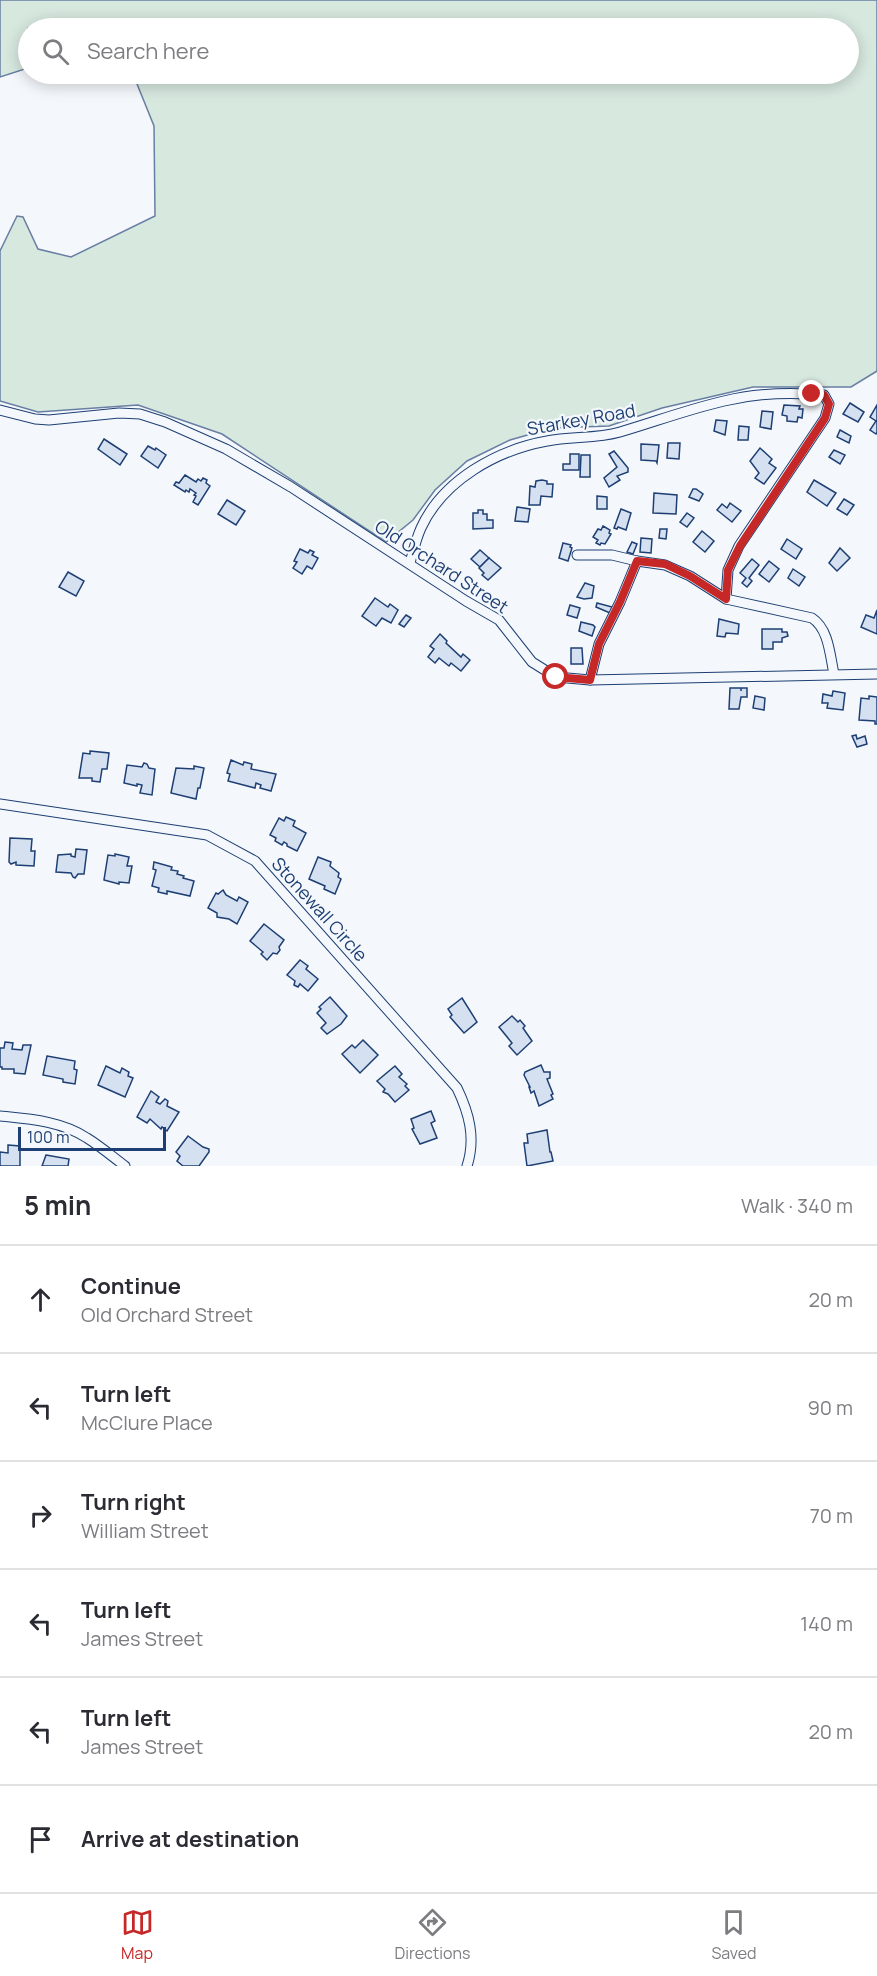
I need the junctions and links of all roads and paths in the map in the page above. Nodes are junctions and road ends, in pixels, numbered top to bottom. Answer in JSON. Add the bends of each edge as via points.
{"nodes":[{"id":1,"x":0,"y":410,"type":"edge"},
{"id":2,"x":577,"y":555,"type":"dead end"},
{"id":3,"x":637,"y":561,"type":"junction"},
{"id":4,"x":410,"y":563,"type":"junction"},
{"id":5,"x":726,"y":599,"type":"junction"},
{"id":6,"x":834,"y":674,"type":"junction"},
{"id":7,"x":877,"y":674,"type":"edge"},
{"id":8,"x":590,"y":680,"type":"junction"},
{"id":9,"x":0,"y":804,"type":"edge"},
{"id":10,"x":0,"y":1116,"type":"edge"},
{"id":11,"x":125,"y":1166,"type":"edge"},
{"id":12,"x":467,"y":1166,"type":"edge"}],
"edges":[{"from":1,"to":4,"type":"street","name":"Old Orchard Street","via":[[35,419],[64,420],[119,413],[140,414],[165,422],[291,487]]},
{"from":2,"to":3,"type":"street","via":[[612,555]]},
{"from":3,"to":5,"type":"street","via":[[665,564]]},
{"from":3,"to":8,"type":"street","via":[[599,644]]},
{"from":4,"to":5,"type":"street","name":"Starkey Road","via":[[421,528],[437,503],[459,480],[494,457],[549,440],[610,435],[724,401],[777,393],[824,395],[829,404],[825,418],[740,546],[728,570]]},
{"from":4,"to":8,"type":"street","name":"Old Orchard Street","via":[[500,620],[532,662],[556,677]]},
{"from":5,"to":6,"type":"street","via":[[819,622]]},
{"from":6,"to":7,"type":"street","name":"Old Orchard Street"},
{"from":6,"to":8,"type":"street","name":"Old Orchard Street"},
{"from":9,"to":12,"type":"street","name":"Stonewall Circle","via":[[207,835],[255,861],[457,1088],[468,1110],[471,1130]]},
{"from":10,"to":11,"type":"street","via":[[61,1125],[86,1137]]}]}
